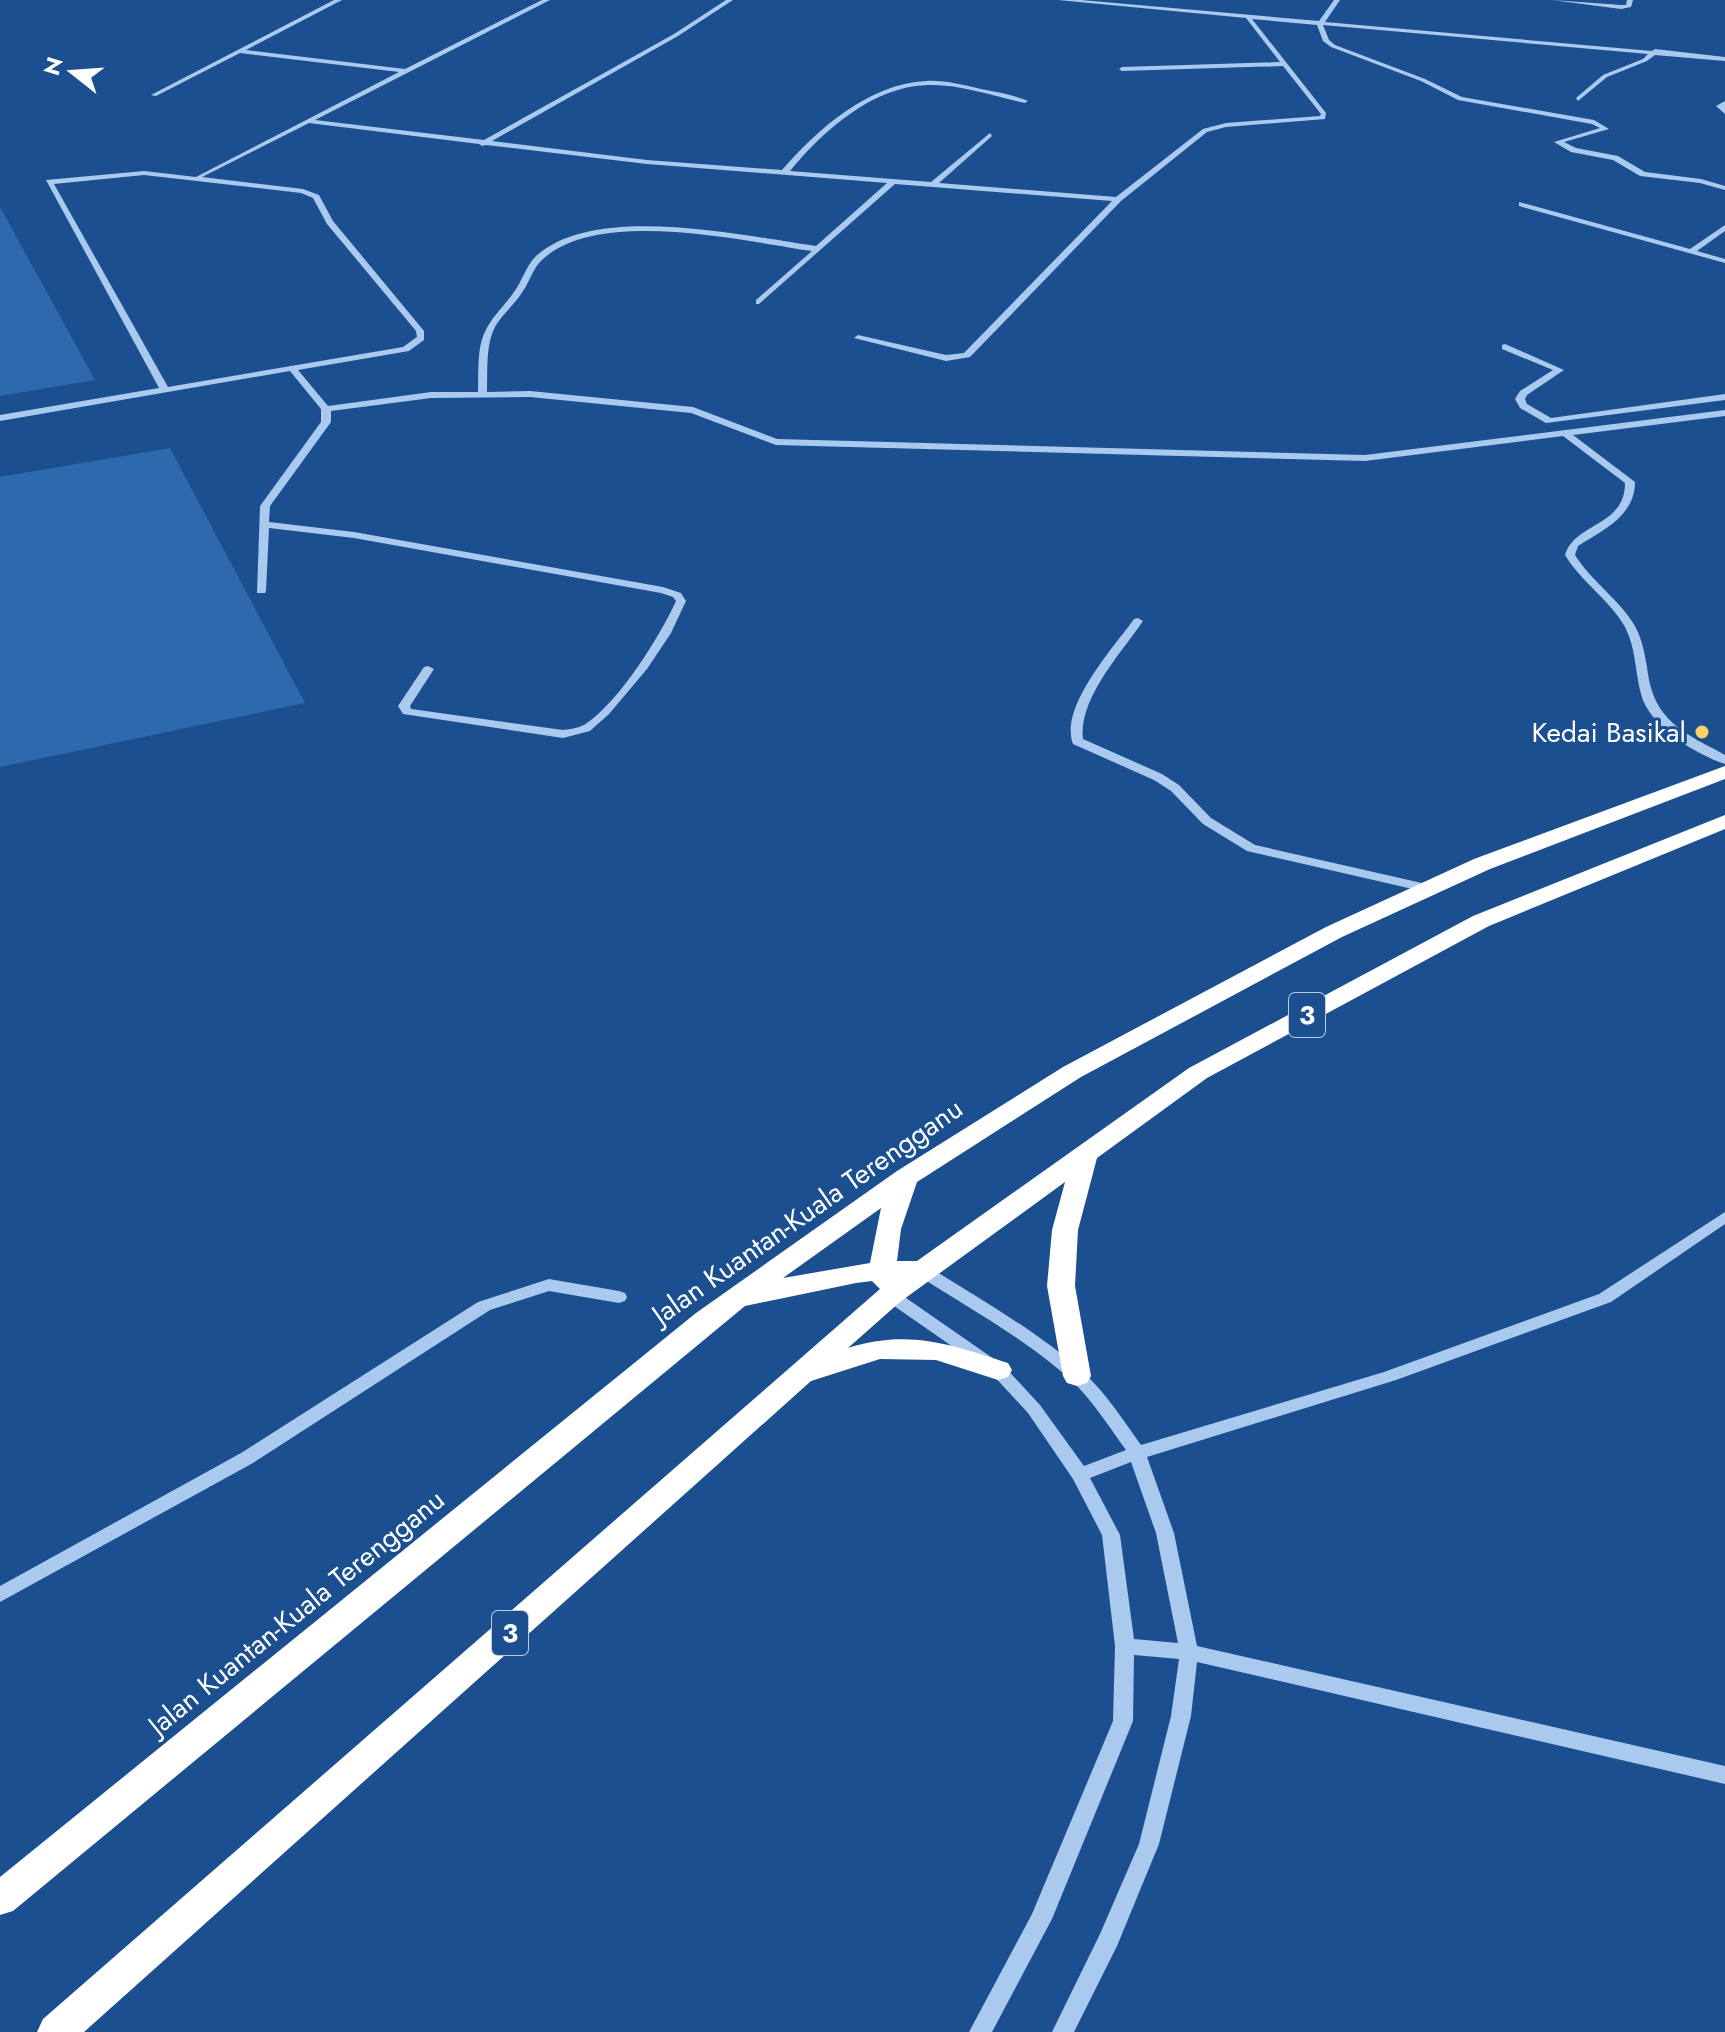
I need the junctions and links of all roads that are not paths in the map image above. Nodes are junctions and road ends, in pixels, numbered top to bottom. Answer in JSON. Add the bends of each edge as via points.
{"nodes":[{"id":1,"x":339,"y":0,"type":"edge"},
{"id":2,"x":547,"y":0,"type":"edge"},
{"id":3,"x":730,"y":0,"type":"edge"},
{"id":4,"x":1061,"y":0,"type":"edge"},
{"id":5,"x":1337,"y":0,"type":"edge"},
{"id":6,"x":1555,"y":0,"type":"edge"},
{"id":7,"x":1630,"y":0,"type":"edge"},
{"id":8,"x":1249,"y":19,"type":"junction"},
{"id":9,"x":1320,"y":24,"type":"junction"},
{"id":10,"x":238,"y":51,"type":"junction"},
{"id":11,"x":1655,"y":51,"type":"junction"},
{"id":12,"x":1725,"y":59,"type":"edge"},
{"id":13,"x":1285,"y":64,"type":"junction"},
{"id":14,"x":1122,"y":69,"type":"dead end"},
{"id":15,"x":406,"y":71,"type":"junction"},
{"id":16,"x":154,"y":95,"type":"dead end"},
{"id":17,"x":1578,"y":99,"type":"dead end"},
{"id":18,"x":1025,"y":101,"type":"dead end"},
{"id":19,"x":1725,"y":103,"type":"edge"},
{"id":20,"x":1725,"y":112,"type":"edge"},
{"id":21,"x":307,"y":121,"type":"junction"},
{"id":22,"x":990,"y":135,"type":"dead end"},
{"id":23,"x":482,"y":144,"type":"junction"},
{"id":24,"x":784,"y":173,"type":"junction"},
{"id":25,"x":198,"y":177,"type":"junction"},
{"id":26,"x":893,"y":182,"type":"junction"},
{"id":27,"x":932,"y":185,"type":"junction"},
{"id":28,"x":1725,"y":188,"type":"edge"},
{"id":29,"x":1118,"y":199,"type":"junction"},
{"id":30,"x":1522,"y":204,"type":"dead end"},
{"id":31,"x":1725,"y":227,"type":"edge"},
{"id":32,"x":818,"y":249,"type":"junction"},
{"id":33,"x":1693,"y":250,"type":"junction"},
{"id":34,"x":1725,"y":261,"type":"edge"},
{"id":35,"x":759,"y":302,"type":"dead end"},
{"id":36,"x":858,"y":338,"type":"dead end"},
{"id":37,"x":1505,"y":347,"type":"dead end"},
{"id":38,"x":295,"y":372,"type":"junction"},
{"id":39,"x":165,"y":390,"type":"junction"},
{"id":40,"x":482,"y":392,"type":"junction"},
{"id":41,"x":1725,"y":397,"type":"edge"},
{"id":42,"x":326,"y":409,"type":"junction"},
{"id":43,"x":1725,"y":413,"type":"edge"},
{"id":44,"x":0,"y":418,"type":"edge"},
{"id":45,"x":1566,"y":434,"type":"junction"},
{"id":46,"x":265,"y":524,"type":"junction"},
{"id":47,"x":261,"y":591,"type":"dead end"},
{"id":48,"x":1138,"y":621,"type":"dead end"},
{"id":49,"x":428,"y":669,"type":"dead end"},
{"id":50,"x":1725,"y":760,"type":"edge"},
{"id":51,"x":1725,"y":772,"type":"edge"},
{"id":52,"x":1725,"y":821,"type":"edge"},
{"id":53,"x":1430,"y":889,"type":"junction"},
{"id":54,"x":1085,"y":1154,"type":"junction"},
{"id":55,"x":906,"y":1177,"type":"junction"},
{"id":56,"x":1725,"y":1217,"type":"edge"},
{"id":57,"x":923,"y":1271,"type":"junction"},
{"id":58,"x":886,"y":1282,"type":"junction"},
{"id":59,"x":619,"y":1297,"type":"dead end"},
{"id":60,"x":733,"y":1300,"type":"junction"},
{"id":61,"x":998,"y":1370,"type":"junction"},
{"id":62,"x":801,"y":1374,"type":"junction"},
{"id":63,"x":1077,"y":1376,"type":"junction"},
{"id":64,"x":1137,"y":1453,"type":"junction"},
{"id":65,"x":1080,"y":1475,"type":"junction"},
{"id":66,"x":0,"y":1595,"type":"edge"},
{"id":67,"x":1125,"y":1646,"type":"junction"},
{"id":68,"x":1189,"y":1652,"type":"junction"},
{"id":69,"x":1725,"y":1775,"type":"edge"},
{"id":70,"x":0,"y":1899,"type":"edge"},
{"id":71,"x":56,"y":2032,"type":"edge"},
{"id":72,"x":980,"y":2032,"type":"edge"},
{"id":73,"x":1063,"y":2032,"type":"edge"}],
"edges":[{"from":1,"to":10,"type":"street"},
{"from":2,"to":15,"type":"street"},
{"from":3,"to":23,"type":"street"},
{"from":4,"to":8,"type":"street"},
{"from":5,"to":9,"type":"street"},
{"from":6,"to":7,"type":"street","via":[[1621,7],[1629,6]]},
{"from":8,"to":9,"type":"street"},
{"from":8,"to":13,"type":"street"},
{"from":9,"to":11,"type":"street"},
{"from":9,"to":28,"type":"street","via":[[1333,46],[1423,80],[1446,95],[1594,122],[1606,129],[1562,144],[1615,158],[1643,174]]},
{"from":10,"to":15,"type":"street"},
{"from":10,"to":16,"type":"street"},
{"from":11,"to":12,"type":"street"},
{"from":11,"to":17,"type":"street","via":[[1605,76]]},
{"from":13,"to":14,"type":"street"},
{"from":13,"to":29,"type":"street","via":[[1323,118],[1205,130]]},
{"from":15,"to":21,"type":"street"},
{"from":18,"to":24,"type":"street","via":[[936,83],[906,86],[852,110],[812,139]]},
{"from":19,"to":20,"type":"street","via":[[1719,106]]},
{"from":21,"to":23,"type":"street"},
{"from":21,"to":25,"type":"street"},
{"from":22,"to":27,"type":"street"},
{"from":23,"to":24,"type":"street"},
{"from":24,"to":26,"type":"street"},
{"from":25,"to":38,"type":"street","via":[[293,188],[316,197],[330,222],[420,331],[421,338],[406,349]]},
{"from":25,"to":39,"type":"street","via":[[144,173],[49,182]]},
{"from":26,"to":27,"type":"street"},
{"from":26,"to":32,"type":"street"},
{"from":27,"to":29,"type":"street"},
{"from":29,"to":36,"type":"street","via":[[967,355],[946,358]]},
{"from":30,"to":33,"type":"street"},
{"from":31,"to":33,"type":"street"},
{"from":32,"to":35,"type":"street"},
{"from":32,"to":40,"type":"street","via":[[636,227],[602,229],[565,241],[539,258],[490,326]]},
{"from":33,"to":34,"type":"street"},
{"from":37,"to":41,"type":"street","via":[[1560,370],[1520,399],[1549,421]]},
{"from":38,"to":39,"type":"street"},
{"from":38,"to":42,"type":"street"},
{"from":39,"to":44,"type":"street"},
{"from":40,"to":42,"type":"street"},
{"from":40,"to":45,"type":"street","via":[[693,410],[764,440],[791,443],[1365,458]]},
{"from":42,"to":46,"type":"street","via":[[318,436],[265,506]]},
{"from":43,"to":45,"type":"street"},
{"from":45,"to":50,"type":"street","via":[[1630,482],[1632,495],[1626,507],[1573,545],[1570,555],[1628,624],[1656,713]]},
{"from":46,"to":47,"type":"street"},
{"from":46,"to":49,"type":"street","via":[[633,584],[677,595],[681,601],[641,666],[591,726],[577,732],[407,712],[404,706]]},
{"from":48,"to":53,"type":"street","via":[[1076,718],[1077,741],[1158,777],[1207,821],[1251,848]]},
{"from":51,"to":53,"type":"highway","name":"Jalan Kuantan-Kuala Terengganu","number":"3","via":[[1482,864]]},
{"from":52,"to":54,"type":"highway","number":"3","via":[[1481,921],[1198,1073]]},
{"from":53,"to":55,"type":"highway","name":"Jalan Kuantan-Kuala Terengganu","number":"3","via":[[1334,932],[1072,1072]]},
{"from":54,"to":57,"type":"highway","number":"3"},
{"from":54,"to":63,"type":"highway","via":[[1065,1230],[1061,1286]]},
{"from":55,"to":58,"type":"highway","via":[[888,1224]]},
{"from":55,"to":60,"type":"highway","name":"Jalan Kuantan-Kuala Terengganu","number":"3"},
{"from":56,"to":64,"type":"street","via":[[1605,1298],[1390,1376]]},
{"from":57,"to":58,"type":"highway","number":"3"},
{"from":57,"to":63,"type":"street"},
{"from":58,"to":60,"type":"highway","via":[[825,1277]]},
{"from":58,"to":61,"type":"street"},
{"from":58,"to":62,"type":"highway","number":"3"},
{"from":59,"to":66,"type":"street","via":[[549,1285],[484,1306],[247,1458]]},
{"from":60,"to":70,"type":"highway","name":"Jalan Kuantan-Kuala Terengganu","number":"3"},
{"from":61,"to":62,"type":"highway","via":[[937,1350],[879,1349]]},
{"from":61,"to":65,"type":"street","via":[[1034,1409]]},
{"from":62,"to":71,"type":"highway","number":"3"},
{"from":63,"to":64,"type":"street"},
{"from":64,"to":65,"type":"street"},
{"from":64,"to":68,"type":"street","via":[[1165,1533]]},
{"from":65,"to":67,"type":"street","via":[[1111,1535]]},
{"from":67,"to":68,"type":"street"},
{"from":67,"to":72,"type":"street","via":[[1123,1721],[1041,1919]]},
{"from":68,"to":69,"type":"street"},
{"from":68,"to":73,"type":"street","via":[[1181,1716],[1149,1844]]}]}
